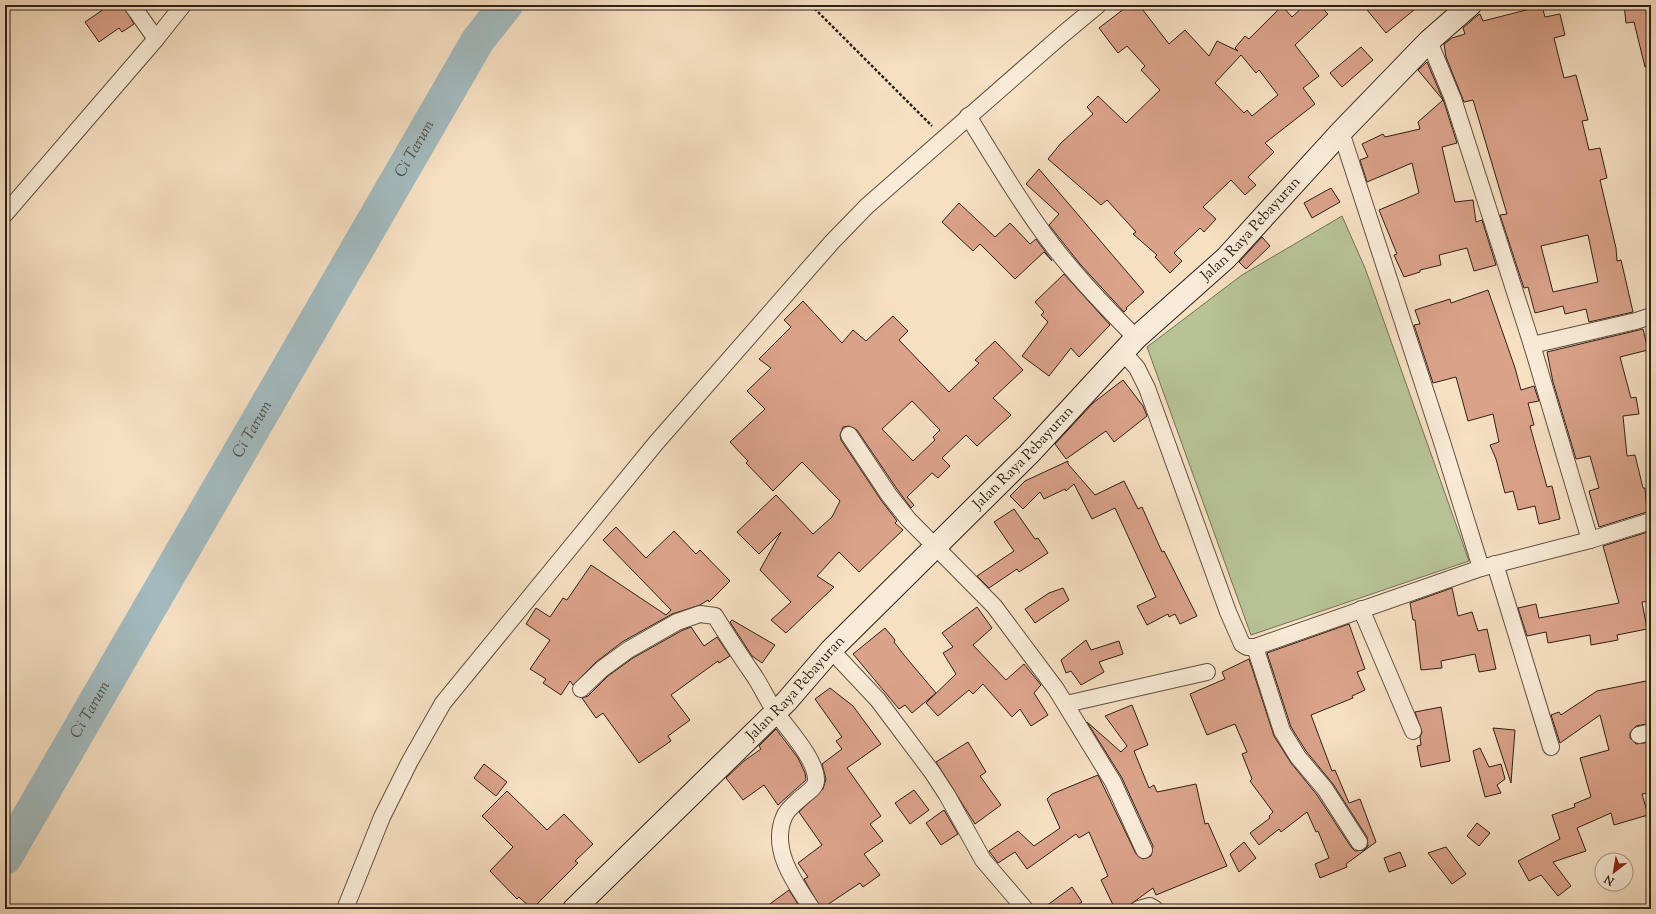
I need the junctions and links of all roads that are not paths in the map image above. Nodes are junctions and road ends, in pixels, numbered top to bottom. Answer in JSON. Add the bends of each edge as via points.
{"nodes":[{"id":1,"x":132,"y":5,"type":"edge"},
{"id":2,"x":183,"y":5,"type":"edge"},
{"id":3,"x":1098,"y":5,"type":"edge"},
{"id":4,"x":1470,"y":5,"type":"edge"},
{"id":5,"x":156,"y":39,"type":"junction"},
{"id":6,"x":1429,"y":41,"type":"junction"},
{"id":7,"x":968,"y":116,"type":"junction"},
{"id":8,"x":1341,"y":132,"type":"junction"},
{"id":9,"x":5,"y":214,"type":"edge"},
{"id":10,"x":1651,"y":316,"type":"edge"},
{"id":11,"x":1129,"y":345,"type":"junction"},
{"id":12,"x":1532,"y":345,"type":"junction"},
{"id":13,"x":849,"y":435,"type":"dead end"},
{"id":14,"x":1651,"y":520,"type":"edge"},
{"id":15,"x":1590,"y":540,"type":"junction"},
{"id":16,"x":937,"y":547,"type":"junction"},
{"id":17,"x":1488,"y":566,"type":"junction"},
{"id":18,"x":1361,"y":609,"type":"junction"},
{"id":19,"x":1255,"y":647,"type":"junction"},
{"id":20,"x":831,"y":650,"type":"junction"},
{"id":21,"x":1207,"y":672,"type":"dead end"},
{"id":22,"x":581,"y":690,"type":"dead end"},
{"id":23,"x":1066,"y":704,"type":"junction"},
{"id":24,"x":775,"y":711,"type":"junction"},
{"id":25,"x":1413,"y":731,"type":"dead end"},
{"id":26,"x":1551,"y":746,"type":"dead end"},
{"id":27,"x":1359,"y":842,"type":"dead end"},
{"id":28,"x":1144,"y":850,"type":"dead end"},
{"id":29,"x":345,"y":909,"type":"edge"},
{"id":30,"x":574,"y":909,"type":"edge"},
{"id":31,"x":812,"y":909,"type":"edge"},
{"id":32,"x":1025,"y":909,"type":"edge"},
{"id":33,"x":1139,"y":909,"type":"edge"},
{"id":34,"x":1155,"y":909,"type":"edge"}],
"edges":[{"from":1,"to":5,"type":"street"},
{"from":2,"to":5,"type":"street"},
{"from":3,"to":7,"type":"street"},
{"from":4,"to":6,"type":"main road","name":"Jalan Raya Pebayuran"},
{"from":5,"to":9,"type":"street"},
{"from":6,"to":8,"type":"main road","name":"Jalan Raya Pebayuran"},
{"from":6,"to":12,"type":"street","via":[[1453,99]]},
{"from":7,"to":11,"type":"street","via":[[1040,229],[1093,294]]},
{"from":7,"to":29,"type":"street","via":[[867,206],[832,242],[656,443],[442,703],[382,816]]},
{"from":8,"to":11,"type":"main road","name":"Jalan Raya Pebayuran","via":[[1226,258]]},
{"from":8,"to":17,"type":"street","via":[[1439,435]]},
{"from":10,"to":12,"type":"street"},
{"from":11,"to":16,"type":"main road","name":"Jalan Raya Pebayuran","via":[[1029,454]]},
{"from":11,"to":19,"type":"street","via":[[1242,643],[1247,647]]},
{"from":12,"to":15,"type":"street"},
{"from":13,"to":16,"type":"street","via":[[889,495],[908,519]]},
{"from":14,"to":15,"type":"street"},
{"from":15,"to":17,"type":"street"},
{"from":16,"to":20,"type":"main road","name":"Jalan Raya Pebayuran"},
{"from":16,"to":23,"type":"street","via":[[994,606]]},
{"from":17,"to":18,"type":"street"},
{"from":17,"to":26,"type":"street"},
{"from":18,"to":19,"type":"street"},
{"from":18,"to":25,"type":"street"},
{"from":19,"to":27,"type":"street","via":[[1282,731],[1298,757],[1325,789]]},
{"from":20,"to":24,"type":"main road","name":"Jalan Raya Pebayuran","via":[[786,702]]},
{"from":20,"to":32,"type":"street","via":[[878,700],[928,766],[985,864]]},
{"from":21,"to":23,"type":"street"},
{"from":22,"to":24,"type":"street","via":[[602,669],[628,650],[677,622],[700,614],[715,616]]},
{"from":23,"to":28,"type":"street","via":[[1112,782]]},
{"from":24,"to":30,"type":"main road","name":"Jalan Raya Pebayuran"},
{"from":24,"to":31,"type":"street","via":[[806,754],[816,779],[813,788],[784,816],[780,843],[791,877]]},
{"from":33,"to":34,"type":"street","via":[[1150,906]]}]}
